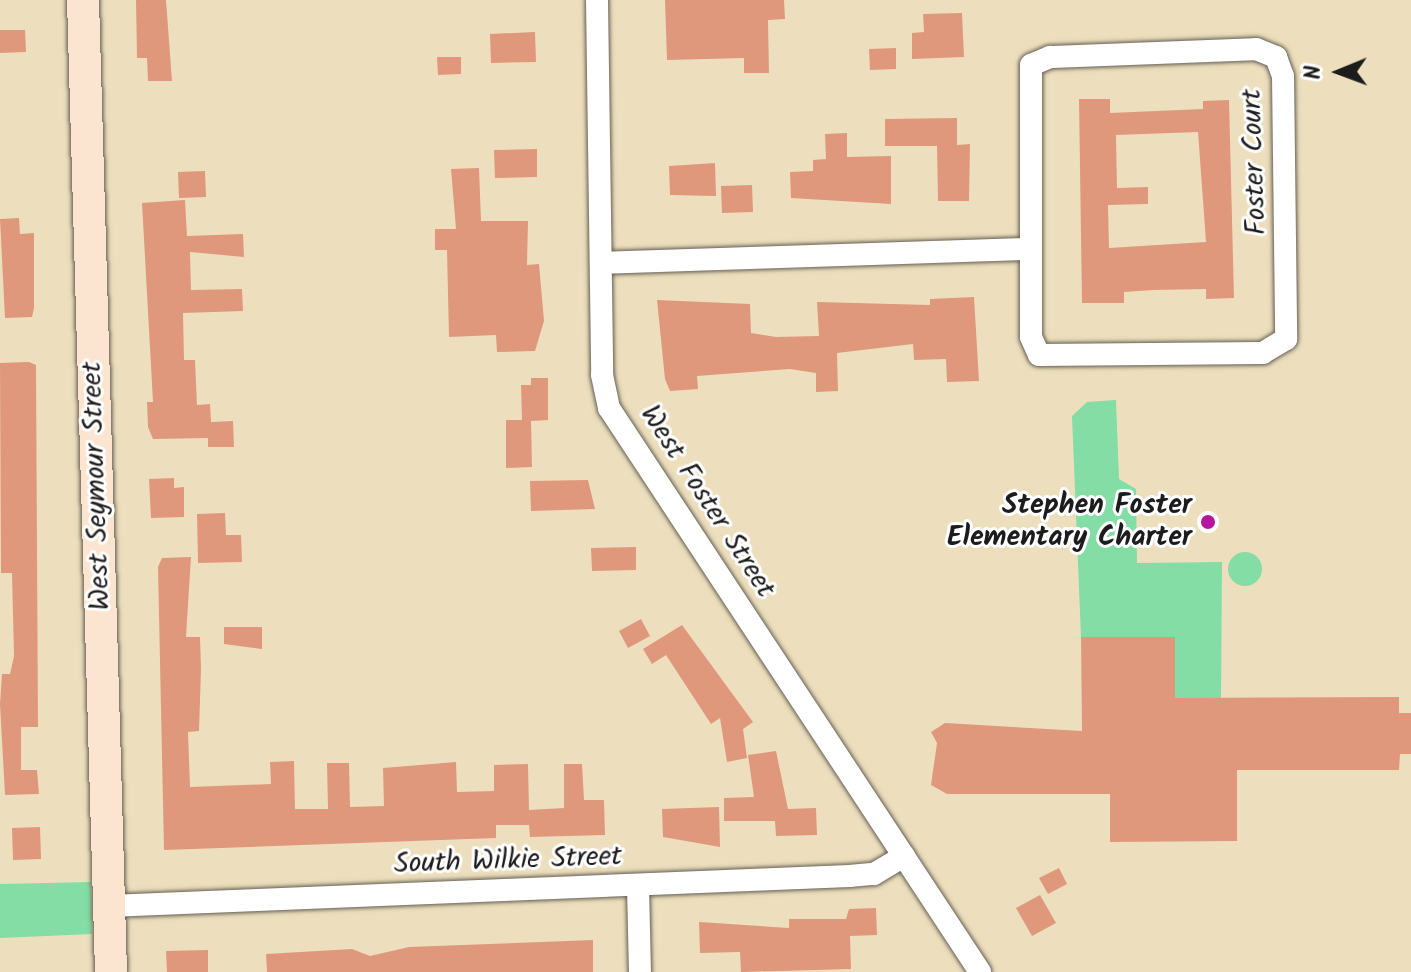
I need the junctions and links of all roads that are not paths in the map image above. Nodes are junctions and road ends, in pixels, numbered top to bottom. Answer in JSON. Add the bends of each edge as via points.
{"nodes":[{"id":1,"x":83,"y":0,"type":"edge"},
{"id":2,"x":597,"y":0,"type":"edge"},
{"id":3,"x":1029,"y":249,"type":"junction"},
{"id":4,"x":601,"y":263,"type":"junction"},
{"id":5,"x":904,"y":856,"type":"junction"},
{"id":6,"x":638,"y":886,"type":"junction"},
{"id":7,"x":109,"y":906,"type":"junction"},
{"id":8,"x":111,"y":972,"type":"edge"},
{"id":9,"x":640,"y":972,"type":"edge"},
{"id":10,"x":980,"y":972,"type":"edge"}],
"edges":[{"from":1,"to":7,"type":"street","name":"West Seymour Street"},
{"from":2,"to":4,"type":"street","name":"West Foster Street"},
{"from":3,"to":3,"type":"street","name":"Foster Court","via":[[1031,65],[1050,57],[1256,49],[1276,57],[1283,76],[1289,328],[1281,345],[1263,353],[1047,359],[1031,337]]},
{"from":3,"to":4,"type":"street"},
{"from":4,"to":5,"type":"street","name":"West Foster Street","via":[[609,408]]},
{"from":5,"to":6,"type":"street","name":"South Wilkie Street","via":[[874,874]]},
{"from":5,"to":10,"type":"street","name":"West Foster Street"},
{"from":6,"to":7,"type":"street","name":"South Wilkie Street"},
{"from":6,"to":9,"type":"street"},
{"from":7,"to":8,"type":"street","name":"West Seymour Street"}]}
